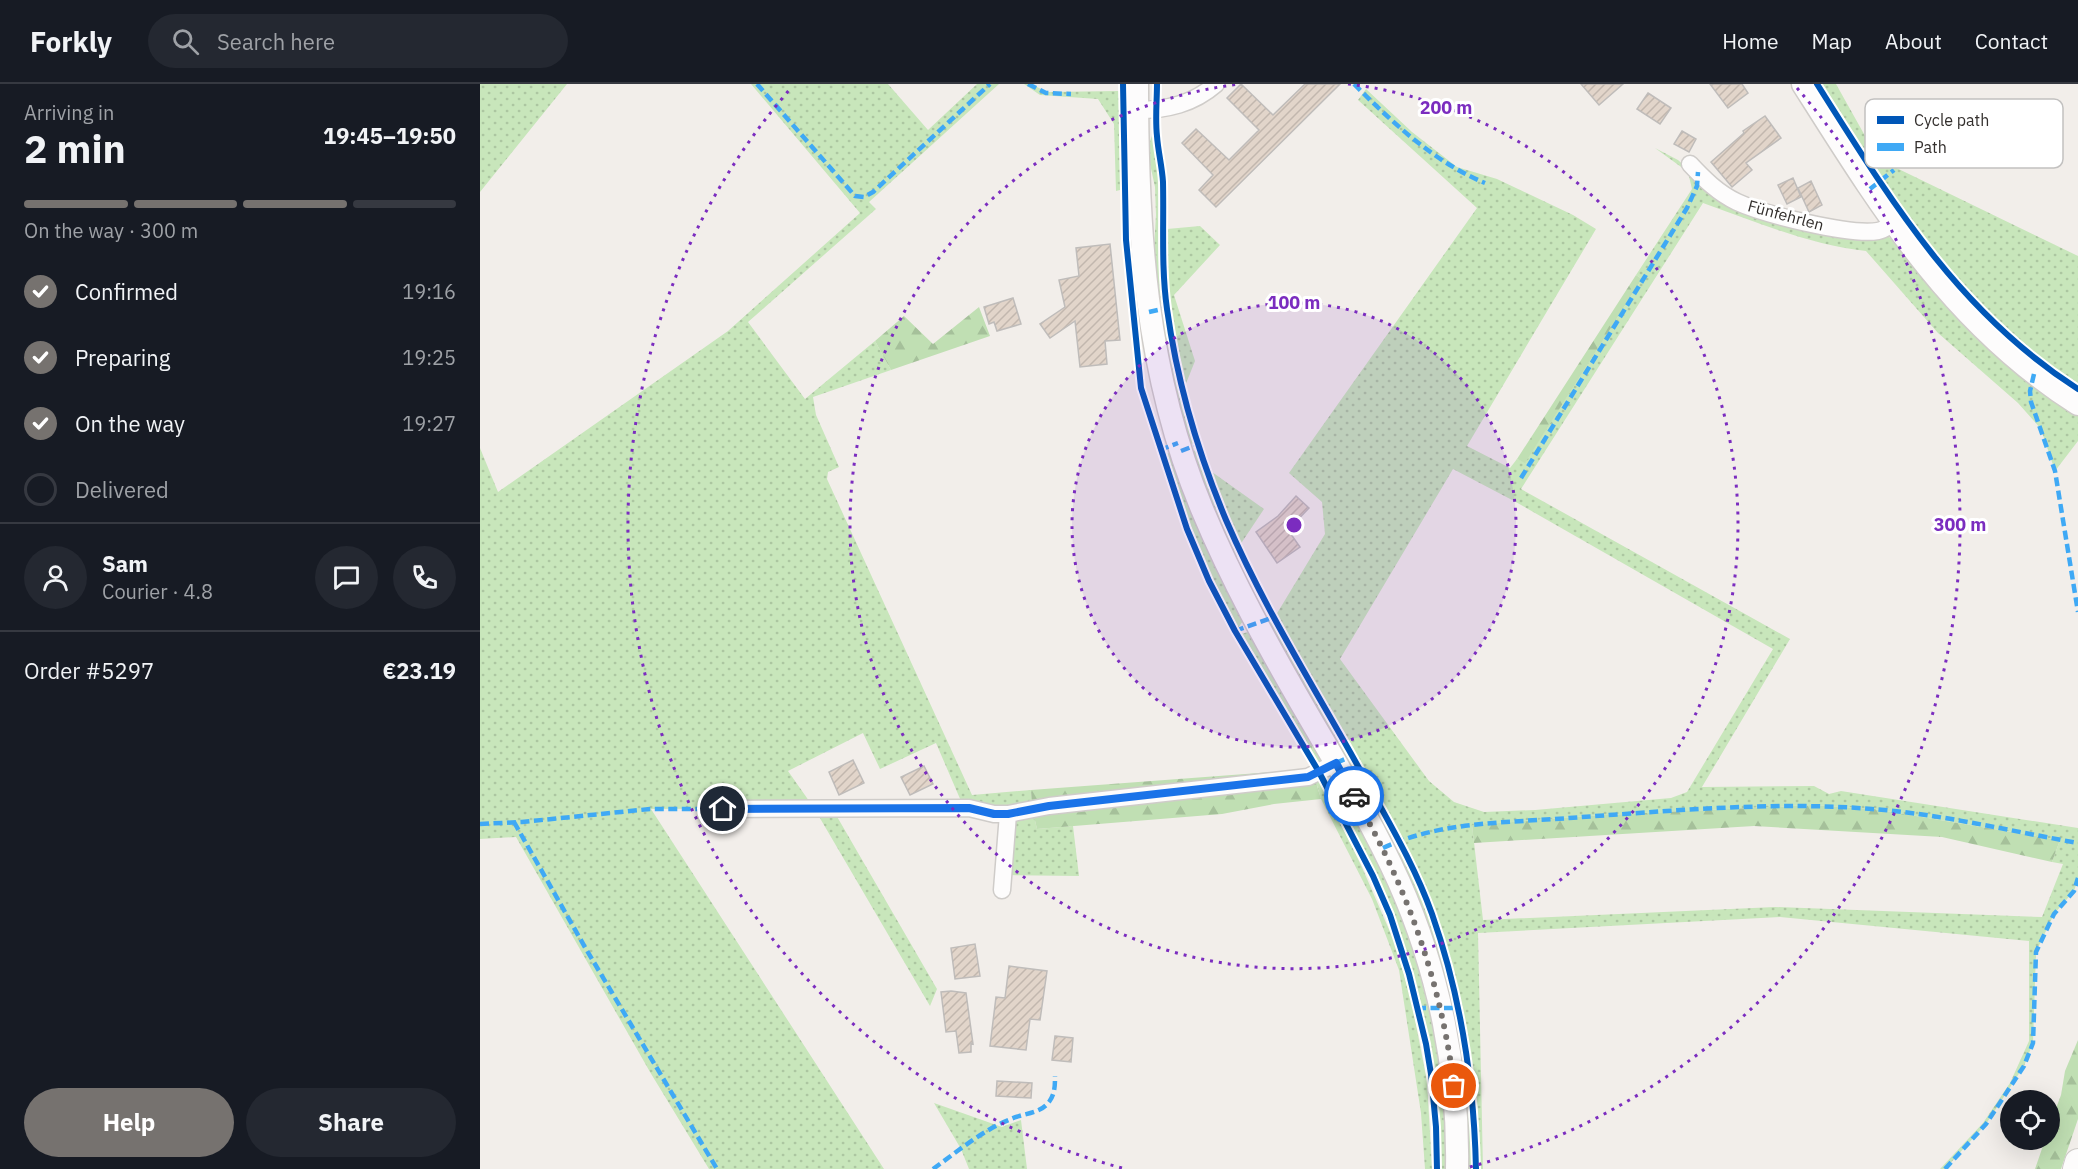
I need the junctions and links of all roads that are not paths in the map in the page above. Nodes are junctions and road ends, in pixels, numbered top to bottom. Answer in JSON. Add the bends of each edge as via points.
{"nodes":[{"id":1,"x":1137,"y":84,"type":"edge"},
{"id":2,"x":1216,"y":84,"type":"edge"},
{"id":3,"x":1803,"y":84,"type":"edge"},
{"id":4,"x":1137,"y":110,"type":"junction"},
{"id":5,"x":1690,"y":164,"type":"dead end"},
{"id":6,"x":1894,"y":223,"type":"junction"},
{"id":7,"x":2078,"y":404,"type":"edge"},
{"id":8,"x":1336,"y":763,"type":"junction"},
{"id":9,"x":723,"y":809,"type":"dead end"},
{"id":10,"x":1008,"y":814,"type":"junction"},
{"id":11,"x":1002,"y":890,"type":"dead end"},
{"id":12,"x":2078,"y":1162,"type":"edge"},
{"id":13,"x":1457,"y":1169,"type":"edge"},
{"id":14,"x":2076,"y":1169,"type":"edge"}],
"edges":[{"from":1,"to":4,"type":"main road"},
{"from":2,"to":4,"type":"street","via":[[1206,93],[1173,107]]},
{"from":3,"to":6,"type":"main road"},
{"from":4,"to":8,"type":"main road","via":[[1138,213],[1146,289],[1175,434],[1228,568]]},
{"from":5,"to":6,"type":"street","name":"Fünfehrlen","via":[[1722,193],[1759,210],[1852,230],[1879,231]]},
{"from":6,"to":7,"type":"main road","via":[[1957,303],[1992,339]]},
{"from":8,"to":10,"type":"street","via":[[1308,777]]},
{"from":8,"to":13,"type":"main road","via":[[1400,884],[1432,975],[1449,1050]]},
{"from":9,"to":10,"type":"street","via":[[969,808]]},
{"from":10,"to":11,"type":"street"},
{"from":12,"to":14,"type":"main road"}]}
